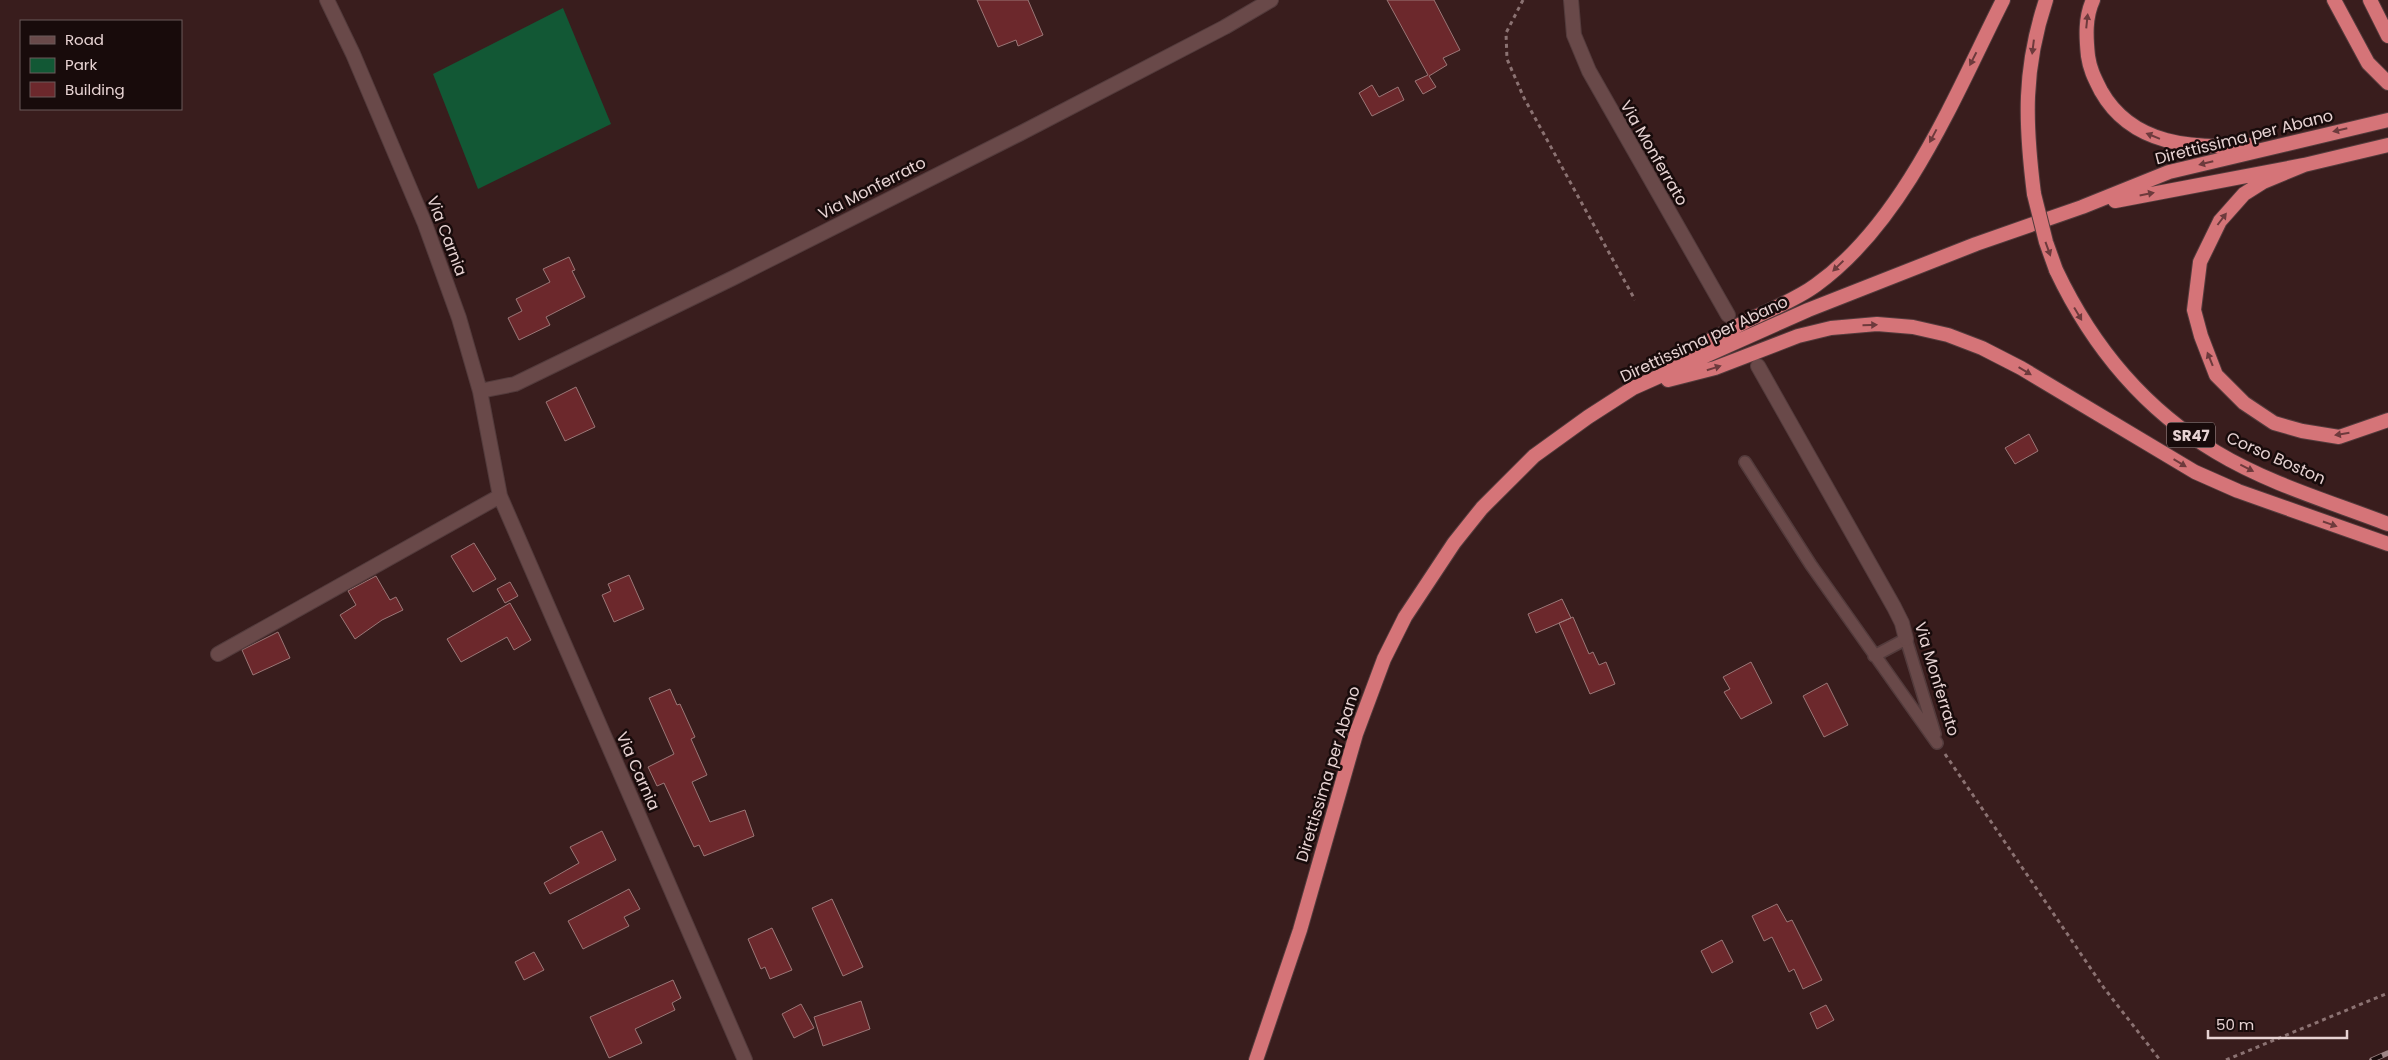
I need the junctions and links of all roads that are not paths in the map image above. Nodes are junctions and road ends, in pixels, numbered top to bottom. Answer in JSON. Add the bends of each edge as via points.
{"nodes":[{"id":1,"x":327,"y":0,"type":"edge"},
{"id":2,"x":1271,"y":0,"type":"edge"},
{"id":3,"x":1571,"y":0,"type":"edge"},
{"id":4,"x":2003,"y":0,"type":"edge"},
{"id":5,"x":2046,"y":0,"type":"edge"},
{"id":6,"x":2093,"y":0,"type":"edge"},
{"id":7,"x":2334,"y":0,"type":"edge"},
{"id":8,"x":2345,"y":0,"type":"edge"},
{"id":9,"x":2370,"y":0,"type":"edge"},
{"id":10,"x":2388,"y":36,"type":"edge"},
{"id":11,"x":2388,"y":83,"type":"edge"},
{"id":12,"x":2388,"y":120,"type":"edge"},
{"id":13,"x":2288,"y":142,"type":"junction"},
{"id":14,"x":2388,"y":145,"type":"edge"},
{"id":15,"x":2304,"y":165,"type":"junction"},
{"id":16,"x":2082,"y":207,"type":"junction"},
{"id":17,"x":1728,"y":316,"type":"dead end"},
{"id":18,"x":1758,"y":366,"type":"dead end"},
{"id":19,"x":1633,"y":388,"type":"junction"},
{"id":20,"x":480,"y":391,"type":"junction"},
{"id":21,"x":2388,"y":420,"type":"edge"},
{"id":22,"x":1745,"y":462,"type":"dead end"},
{"id":23,"x":500,"y":496,"type":"junction"},
{"id":24,"x":2388,"y":524,"type":"edge"},
{"id":25,"x":2388,"y":544,"type":"edge"},
{"id":26,"x":1906,"y":639,"type":"junction"},
{"id":27,"x":218,"y":654,"type":"dead end"},
{"id":28,"x":1874,"y":656,"type":"junction"},
{"id":29,"x":745,"y":1060,"type":"edge"},
{"id":30,"x":1256,"y":1060,"type":"edge"}],
"edges":[{"from":1,"to":20,"type":"street","name":"Via Carnia","via":[[425,224],[459,318]]},
{"from":2,"to":20,"type":"street","name":"Via Monferrato","via":[[1028,129],[733,278],[515,384]]},
{"from":3,"to":17,"type":"street","name":"Via Monferrato","via":[[1574,35],[1589,71]]},
{"from":4,"to":19,"type":"highway","one_way":true,"via":[[1906,186],[1858,246],[1815,285],[1696,346]]},
{"from":5,"to":24,"type":"highway","name":"Corso Boston","number":"SR47","one_way":true,"bridge":true,"via":[[2034,35],[2028,87],[2027,140],[2041,225],[2070,301],[2104,353],[2147,401],[2181,428],[2217,452],[2260,474]]},
{"from":13,"to":6,"type":"highway","one_way":true,"via":[[2214,148],[2190,146],[2167,142],[2143,132],[2122,117],[2106,100],[2090,70],[2086,38]]},
{"from":7,"to":11,"type":"highway","via":[[2368,63]]},
{"from":8,"to":11,"type":"highway"},
{"from":9,"to":10,"type":"highway"},
{"from":12,"to":13,"type":"highway","name":"Direttissima per Abano","one_way":true},
{"from":13,"to":16,"type":"highway","name":"Direttissima per Abano","one_way":true,"via":[[2169,172]]},
{"from":14,"to":15,"type":"highway","name":"Direttissima per Abano"},
{"from":16,"to":15,"type":"highway","name":"Direttissima per Abano","one_way":true},
{"from":21,"to":15,"type":"highway","one_way":true,"via":[[2339,437],[2274,423],[2244,403],[2216,375],[2201,336],[2194,310],[2200,262],[2220,221],[2244,194],[2263,182]]},
{"from":16,"to":19,"type":"highway","name":"Direttissima per Abano","via":[[1825,303]]},
{"from":18,"to":26,"type":"street","name":"Via Monferrato","via":[[1894,607]]},
{"from":19,"to":25,"type":"highway","one_way":true,"via":[[1715,368],[1798,336],[1831,328],[1876,324],[1913,327],[1948,335],[2022,368],[2195,472],[2238,491]]},
{"from":19,"to":30,"type":"highway","name":"Direttissima per Abano","via":[[1560,437],[1512,477],[1454,543],[1405,617],[1384,659],[1356,734],[1300,930]]},
{"from":20,"to":23,"type":"street","name":"Via Carnia"},
{"from":22,"to":28,"type":"lane"},
{"from":23,"to":27,"type":"street"},
{"from":23,"to":29,"type":"street","name":"Via Carnia"},
{"from":26,"to":28,"type":"lane"},
{"from":26,"to":28,"type":"lane","name":"Via Monferrato","via":[[1937,743]]}]}
